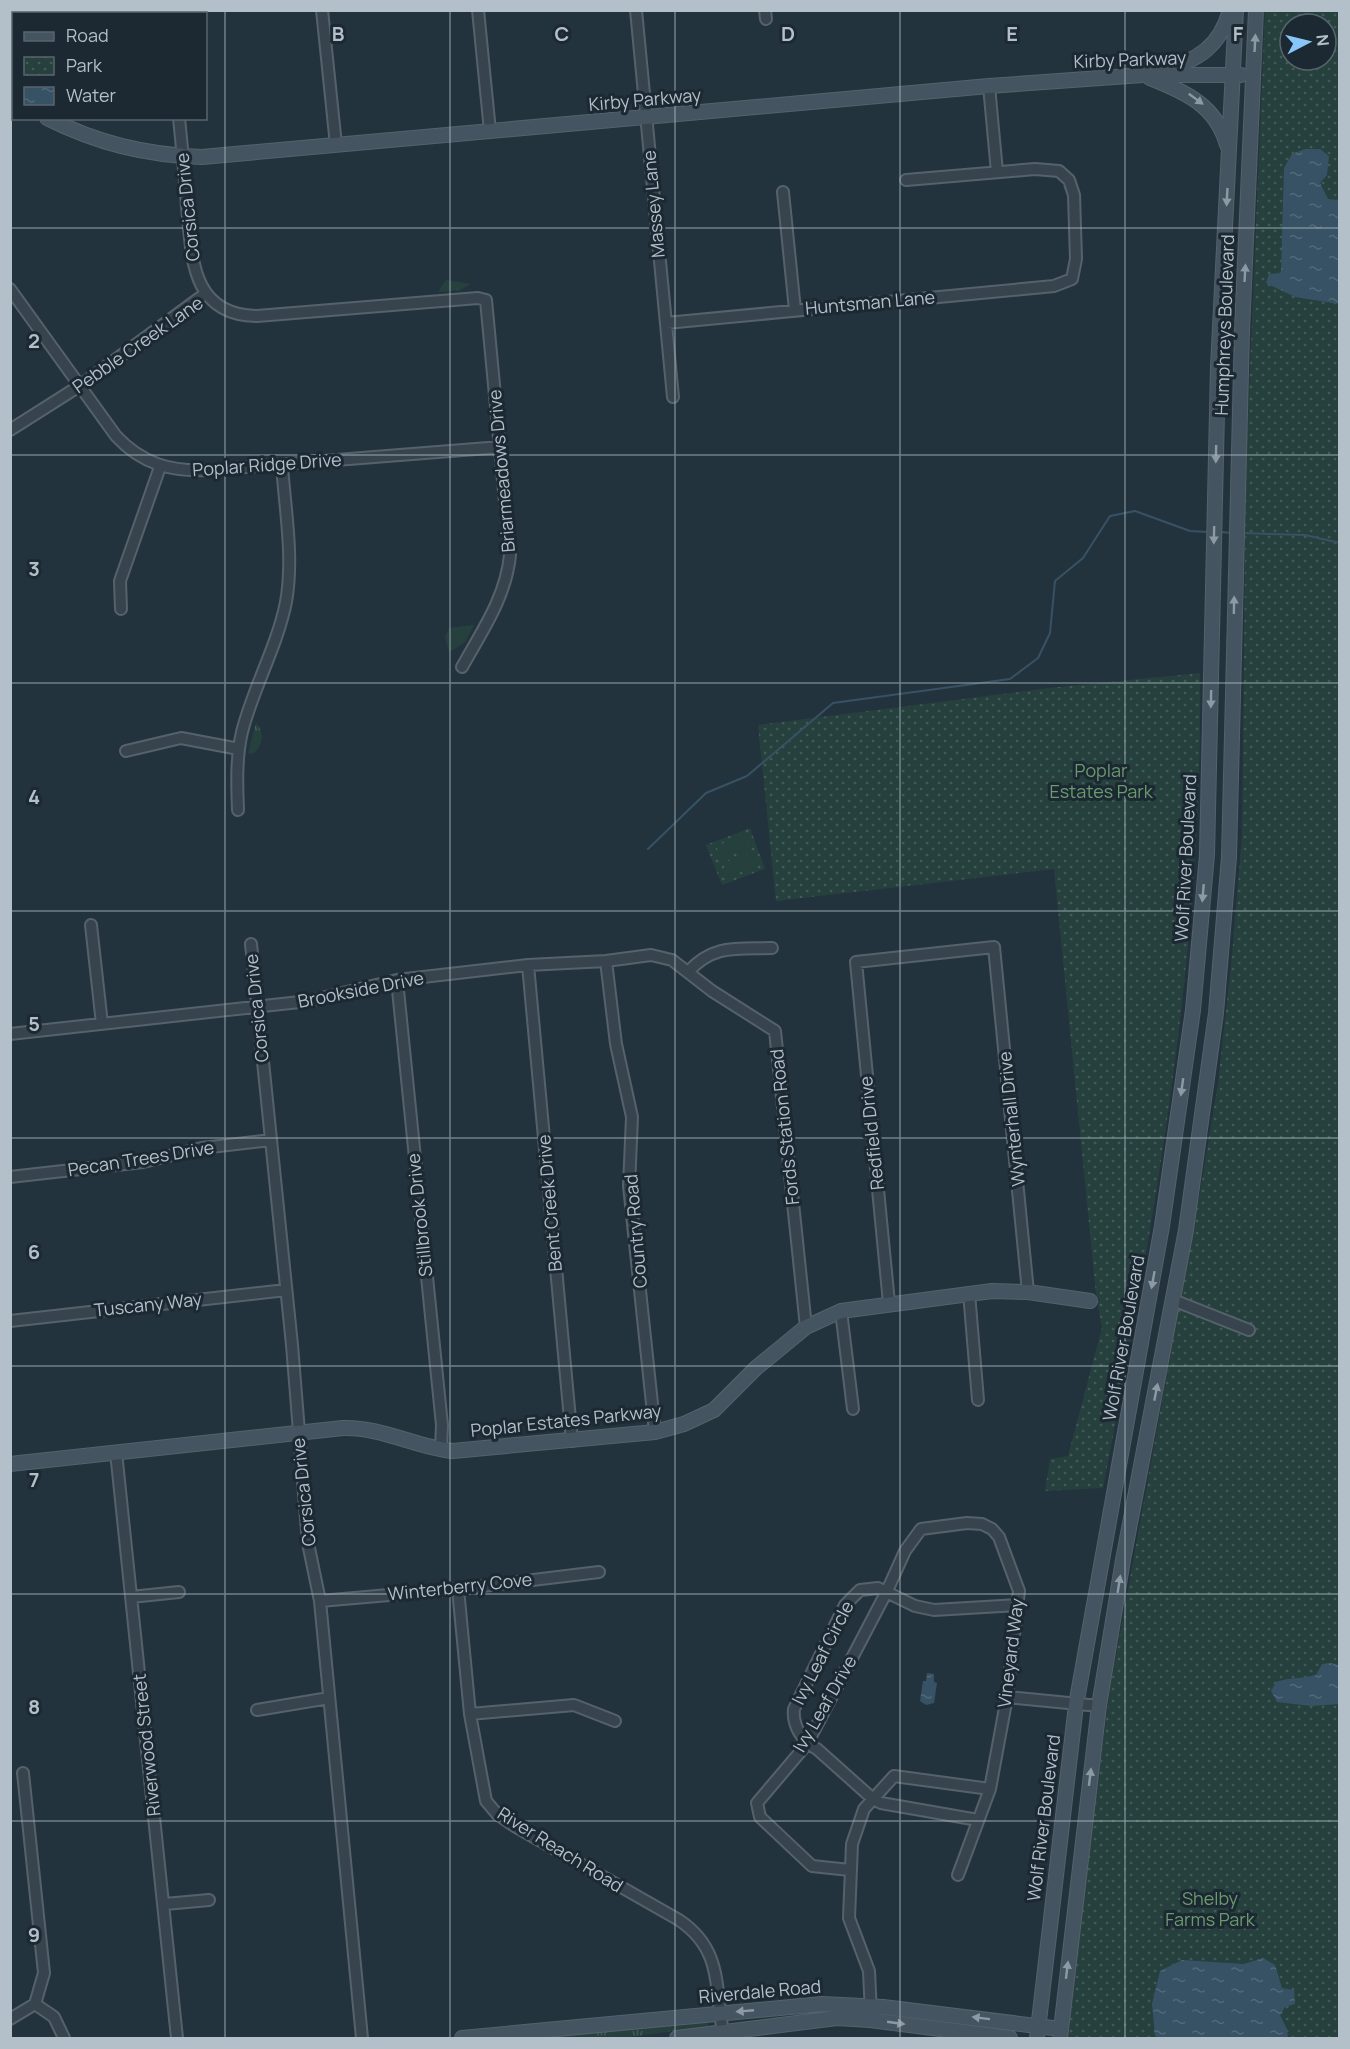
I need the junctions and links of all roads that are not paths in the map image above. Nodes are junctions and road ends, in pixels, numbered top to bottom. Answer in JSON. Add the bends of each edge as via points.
{"nodes":[{"id":1,"x":322,"y":10,"type":"edge"},
{"id":2,"x":478,"y":10,"type":"edge"},
{"id":3,"x":636,"y":10,"type":"edge"},
{"id":4,"x":1230,"y":10,"type":"edge"},
{"id":5,"x":1236,"y":10,"type":"edge"},
{"id":6,"x":1257,"y":10,"type":"edge"},
{"id":7,"x":1143,"y":75,"type":"junction"},
{"id":8,"x":1233,"y":75,"type":"junction"},
{"id":9,"x":1254,"y":75,"type":"junction"},
{"id":10,"x":989,"y":86,"type":"junction"},
{"id":11,"x":646,"y":119,"type":"junction"},
{"id":12,"x":50,"y":120,"type":"edge"},
{"id":13,"x":179,"y":120,"type":"edge"},
{"id":14,"x":490,"y":131,"type":"junction"},
{"id":15,"x":336,"y":145,"type":"junction"},
{"id":16,"x":183,"y":156,"type":"junction"},
{"id":17,"x":1229,"y":160,"type":"junction"},
{"id":18,"x":997,"y":172,"type":"junction"},
{"id":19,"x":906,"y":180,"type":"dead end"},
{"id":20,"x":783,"y":192,"type":"dead end"},
{"id":21,"x":10,"y":289,"type":"edge"},
{"id":22,"x":205,"y":294,"type":"junction"},
{"id":23,"x":486,"y":300,"type":"joint"},
{"id":24,"x":795,"y":310,"type":"junction"},
{"id":25,"x":666,"y":323,"type":"junction"},
{"id":26,"x":81,"y":385,"type":"junction"},
{"id":27,"x":673,"y":397,"type":"dead end"},
{"id":28,"x":10,"y":430,"type":"edge"},
{"id":29,"x":501,"y":447,"type":"junction"},
{"id":30,"x":282,"y":465,"type":"junction"},
{"id":31,"x":160,"y":467,"type":"junction"},
{"id":32,"x":121,"y":609,"type":"dead end"},
{"id":33,"x":1212,"y":640,"type":"joint"},
{"id":34,"x":462,"y":667,"type":"dead end"},
{"id":35,"x":239,"y":749,"type":"junction"},
{"id":36,"x":126,"y":751,"type":"dead end"},
{"id":37,"x":238,"y":810,"type":"dead end"},
{"id":38,"x":91,"y":925,"type":"dead end"},
{"id":39,"x":251,"y":944,"type":"dead end"},
{"id":40,"x":772,"y":948,"type":"dead end"},
{"id":41,"x":606,"y":961,"type":"junction"},
{"id":42,"x":856,"y":962,"type":"joint"},
{"id":43,"x":528,"y":965,"type":"junction"},
{"id":44,"x":688,"y":972,"type":"junction"},
{"id":45,"x":396,"y":980,"type":"junction"},
{"id":46,"x":257,"y":1007,"type":"junction"},
{"id":47,"x":102,"y":1024,"type":"junction"},
{"id":48,"x":10,"y":1034,"type":"edge"},
{"id":49,"x":271,"y":1140,"type":"junction"},
{"id":50,"x":10,"y":1177,"type":"edge"},
{"id":51,"x":286,"y":1290,"type":"junction"},
{"id":52,"x":1028,"y":1292,"type":"junction"},
{"id":53,"x":969,"y":1293,"type":"junction"},
{"id":54,"x":1173,"y":1300,"type":"junction"},
{"id":55,"x":1090,"y":1301,"type":"dead end"},
{"id":56,"x":889,"y":1303,"type":"junction"},
{"id":57,"x":841,"y":1311,"type":"junction"},
{"id":58,"x":10,"y":1321,"type":"edge"},
{"id":59,"x":806,"y":1327,"type":"junction"},
{"id":60,"x":1249,"y":1330,"type":"dead end"},
{"id":61,"x":978,"y":1401,"type":"dead end"},
{"id":62,"x":853,"y":1409,"type":"dead end"},
{"id":63,"x":298,"y":1432,"type":"junction"},
{"id":64,"x":655,"y":1432,"type":"junction"},
{"id":65,"x":572,"y":1441,"type":"junction"},
{"id":66,"x":441,"y":1450,"type":"junction"},
{"id":67,"x":116,"y":1452,"type":"junction"},
{"id":68,"x":10,"y":1464,"type":"edge"},
{"id":69,"x":905,"y":1551,"type":"joint"},
{"id":70,"x":599,"y":1572,"type":"dead end"},
{"id":71,"x":458,"y":1589,"type":"junction"},
{"id":72,"x":887,"y":1591,"type":"junction"},
{"id":73,"x":179,"y":1592,"type":"dead end"},
{"id":74,"x":131,"y":1597,"type":"junction"},
{"id":75,"x":320,"y":1601,"type":"junction"},
{"id":76,"x":1019,"y":1605,"type":"junction"},
{"id":77,"x":1007,"y":1697,"type":"junction"},
{"id":78,"x":329,"y":1698,"type":"junction"},
{"id":79,"x":1076,"y":1705,"type":"junction"},
{"id":80,"x":1099,"y":1706,"type":"junction"},
{"id":81,"x":257,"y":1710,"type":"dead end"},
{"id":82,"x":470,"y":1714,"type":"junction"},
{"id":83,"x":615,"y":1721,"type":"dead end"},
{"id":84,"x":807,"y":1744,"type":"junction"},
{"id":85,"x":23,"y":1773,"type":"dead end"},
{"id":86,"x":990,"y":1789,"type":"junction"},
{"id":87,"x":873,"y":1799,"type":"junction"},
{"id":88,"x":978,"y":1820,"type":"junction"},
{"id":89,"x":850,"y":1870,"type":"junction"},
{"id":90,"x":958,"y":1875,"type":"dead end"},
{"id":91,"x":209,"y":1899,"type":"dead end"},
{"id":92,"x":165,"y":1904,"type":"junction"},
{"id":93,"x":35,"y":2004,"type":"junction"},
{"id":94,"x":871,"y":2006,"type":"junction"},
{"id":95,"x":720,"y":2013,"type":"junction"},
{"id":96,"x":10,"y":2019,"type":"edge"},
{"id":97,"x":870,"y":2020,"type":"junction"},
{"id":98,"x":1038,"y":2032,"type":"edge"},
{"id":99,"x":1060,"y":2034,"type":"edge"},
{"id":100,"x":724,"y":2036,"type":"edge"},
{"id":101,"x":64,"y":2038,"type":"edge"},
{"id":102,"x":177,"y":2038,"type":"edge"},
{"id":103,"x":362,"y":2038,"type":"edge"},
{"id":104,"x":462,"y":2038,"type":"edge"},
{"id":105,"x":677,"y":2038,"type":"edge"},
{"id":106,"x":1011,"y":2038,"type":"edge"}],
"edges":[{"from":1,"to":15,"type":"street"},
{"from":2,"to":14,"type":"street"},
{"from":3,"to":11,"type":"street","name":"Massey Lane"},
{"from":4,"to":7,"type":"main road","via":[[1219,37],[1200,56]]},
{"from":5,"to":8,"type":"main road","name":"Humphreys Boulevard"},
{"from":9,"to":6,"type":"main road","name":"Humphreys Boulevard","one_way":true},
{"from":7,"to":8,"type":"main road","name":"Kirby Parkway"},
{"from":7,"to":10,"type":"main road","name":"Kirby Parkway"},
{"from":7,"to":17,"type":"main road","one_way":true,"via":[[1188,93],[1203,104],[1223,134]]},
{"from":8,"to":9,"type":"main road","name":"Kirby Parkway"},
{"from":8,"to":17,"type":"main road","name":"Humphreys Boulevard"},
{"from":54,"to":9,"type":"main road","name":"Humphreys Boulevard","one_way":true,"via":[[1217,1002],[1229,857],[1237,498]]},
{"from":10,"to":11,"type":"main road","name":"Kirby Parkway"},
{"from":10,"to":18,"type":"street"},
{"from":11,"to":14,"type":"main road","name":"Kirby Parkway"},
{"from":11,"to":25,"type":"street","name":"Massey Lane"},
{"from":12,"to":16,"type":"main road","name":"Kirby Parkway","via":[[78,134],[124,148]]},
{"from":13,"to":16,"type":"street","name":"Corsica Drive"},
{"from":14,"to":15,"type":"main road","name":"Kirby Parkway"},
{"from":15,"to":16,"type":"main road","name":"Kirby Parkway"},
{"from":16,"to":22,"type":"street","name":"Corsica Drive","via":[[193,266]]},
{"from":17,"to":33,"type":"main road","name":"Humphreys Boulevard","one_way":true,"via":[[1218,367]]},
{"from":18,"to":19,"type":"street"},
{"from":18,"to":24,"type":"street","name":"Huntsman Lane","via":[[1053,169],[1069,180],[1073,191],[1076,267],[1072,279],[1054,286]]},
{"from":20,"to":24,"type":"street"},
{"from":21,"to":26,"type":"street","name":"Poplar Ridge Drive"},
{"from":22,"to":23,"type":"street","name":"Pebble Creek Lane","via":[[226,310],[246,316]]},
{"from":22,"to":26,"type":"street","name":"Pebble Creek Lane"},
{"from":23,"to":29,"type":"street","name":"Briarmeadows Drive"},
{"from":24,"to":25,"type":"street","name":"Huntsman Lane"},
{"from":25,"to":27,"type":"street","name":"Massey Lane"},
{"from":26,"to":28,"type":"street","name":"Pebble Creek Lane"},
{"from":26,"to":31,"type":"street","name":"Poplar Ridge Drive","via":[[124,444]]},
{"from":29,"to":30,"type":"street","name":"Poplar Ridge Drive"},
{"from":29,"to":34,"type":"street","name":"Briarmeadows Drive","via":[[510,534],[509,568],[498,603]]},
{"from":30,"to":31,"type":"street","name":"Poplar Ridge Drive","via":[[195,471]]},
{"from":30,"to":35,"type":"street","via":[[288,586],[281,623]]},
{"from":31,"to":32,"type":"street","via":[[120,581]]},
{"from":33,"to":79,"type":"main road","name":"Wolf River Boulevard","one_way":true,"via":[[1207,855],[1193,1010],[1162,1226]]},
{"from":35,"to":36,"type":"street","via":[[181,738]]},
{"from":35,"to":37,"type":"street"},
{"from":38,"to":47,"type":"street"},
{"from":39,"to":46,"type":"street","name":"Corsica Drive"},
{"from":40,"to":44,"type":"street","via":[[713,952]]},
{"from":41,"to":43,"type":"street","name":"Brookside Drive"},
{"from":41,"to":44,"type":"street","name":"Brookside Drive","via":[[660,955]]},
{"from":41,"to":64,"type":"street","name":"Country Road","via":[[616,1044],[633,1117],[629,1186]]},
{"from":42,"to":52,"type":"street","name":"Wynterhall Drive","via":[[994,947]]},
{"from":42,"to":56,"type":"street","name":"Redfield Drive"},
{"from":43,"to":45,"type":"street","name":"Brookside Drive"},
{"from":43,"to":65,"type":"street","name":"Bent Creek Drive"},
{"from":44,"to":59,"type":"street","name":"Fords Station Road","via":[[775,1031]]},
{"from":45,"to":46,"type":"street","name":"Brookside Drive","via":[[319,999]]},
{"from":45,"to":66,"type":"street","name":"Stillbrook Drive","via":[[442,1425]]},
{"from":46,"to":47,"type":"street","name":"Brookside Drive"},
{"from":46,"to":49,"type":"street","name":"Corsica Drive"},
{"from":47,"to":48,"type":"street","name":"Brookside Drive"},
{"from":49,"to":50,"type":"street","name":"Pecan Trees Drive","via":[[143,1162]]},
{"from":49,"to":51,"type":"street","name":"Corsica Drive"},
{"from":51,"to":58,"type":"street","name":"Tuscany Way"},
{"from":51,"to":63,"type":"street","name":"Corsica Drive"},
{"from":52,"to":53,"type":"main road","name":"Poplar Estates Parkway"},
{"from":52,"to":55,"type":"main road","name":"Poplar Estates Parkway"},
{"from":53,"to":56,"type":"main road","name":"Poplar Estates Parkway"},
{"from":53,"to":61,"type":"street"},
{"from":54,"to":60,"type":"street"},
{"from":80,"to":54,"type":"main road","one_way":true},
{"from":56,"to":57,"type":"main road","name":"Poplar Estates Parkway"},
{"from":57,"to":59,"type":"main road","name":"Poplar Estates Parkway"},
{"from":57,"to":62,"type":"street"},
{"from":59,"to":64,"type":"main road","name":"Poplar Estates Parkway","via":[[756,1368],[714,1410]]},
{"from":63,"to":66,"type":"main road","name":"Poplar Estates Parkway","via":[[371,1429]]},
{"from":63,"to":67,"type":"main road","name":"Poplar Estates Parkway"},
{"from":63,"to":75,"type":"street","name":"Corsica Drive","via":[[308,1544]]},
{"from":64,"to":65,"type":"main road","name":"Poplar Estates Parkway"},
{"from":65,"to":66,"type":"main road","name":"Poplar Estates Parkway"},
{"from":67,"to":68,"type":"main road","name":"Poplar Estates Parkway"},
{"from":67,"to":74,"type":"street","name":"Riverwood Street"},
{"from":69,"to":72,"type":"street","name":"Ivy Leaf Drive"},
{"from":69,"to":76,"type":"street","name":"Vineyard Way","via":[[921,1529],[967,1523],[986,1526],[1004,1549],[1019,1591]]},
{"from":70,"to":71,"type":"street","name":"Winterberry Cove"},
{"from":71,"to":75,"type":"street","name":"Winterberry Cove"},
{"from":71,"to":82,"type":"street","name":"River Reach Road"},
{"from":72,"to":76,"type":"street","via":[[915,1606],[934,1610]]},
{"from":72,"to":84,"type":"street","name":"Ivy Leaf Drive"},
{"from":72,"to":84,"type":"street","name":"Ivy Leaf Circle","via":[[867,1588],[849,1598],[845,1605],[794,1709],[795,1726]]},
{"from":73,"to":74,"type":"street"},
{"from":74,"to":92,"type":"street","name":"Riverwood Street"},
{"from":75,"to":78,"type":"street","name":"Corsica Drive"},
{"from":76,"to":77,"type":"street","name":"Vineyard Way"},
{"from":77,"to":79,"type":"street"},
{"from":77,"to":86,"type":"street","name":"Vineyard Way"},
{"from":78,"to":81,"type":"street"},
{"from":78,"to":103,"type":"street","name":"Corsica Drive"},
{"from":79,"to":80,"type":"street"},
{"from":79,"to":98,"type":"main road","name":"Wolf River Boulevard"},
{"from":99,"to":80,"type":"main road","one_way":true},
{"from":82,"to":83,"type":"street","via":[[574,1705]]},
{"from":82,"to":95,"type":"street","name":"River Reach Road","via":[[486,1801],[496,1814],[679,1920],[699,1936],[714,1966]]},
{"from":84,"to":87,"type":"street"},
{"from":84,"to":89,"type":"street","name":"Ivy Leaf Drive","via":[[760,1798],[757,1813],[812,1866]]},
{"from":85,"to":93,"type":"street","via":[[44,1973]]},
{"from":86,"to":87,"type":"street","via":[[894,1776]]},
{"from":86,"to":88,"type":"street","name":"Vineyard Way"},
{"from":87,"to":88,"type":"street"},
{"from":87,"to":89,"type":"street","via":[[864,1809],[856,1830]]},
{"from":88,"to":90,"type":"street","name":"Vineyard Way"},
{"from":89,"to":94,"type":"street","via":[[849,1918],[869,1971]]},
{"from":91,"to":92,"type":"street"},
{"from":92,"to":102,"type":"street","name":"Riverwood Street"},
{"from":93,"to":96,"type":"street"},
{"from":93,"to":101,"type":"street","via":[[54,2017]]},
{"from":94,"to":95,"type":"main road","name":"Riverdale Road","one_way":true,"via":[[822,2004]]},
{"from":94,"to":97,"type":"street"},
{"from":98,"to":94,"type":"main road","name":"Riverdale Road","one_way":true},
{"from":95,"to":100,"type":"street","name":"River Reach Road"},
{"from":95,"to":104,"type":"main road","name":"Riverdale Road"},
{"from":97,"to":100,"type":"main road","name":"Riverdale Road","via":[[797,2022]]},
{"from":97,"to":106,"type":"main road","name":"Riverdale Road","one_way":true},
{"from":98,"to":99,"type":"main road","name":"Riverdale Road"},
{"from":100,"to":105,"type":"main road","name":"Riverdale Road"}]}
